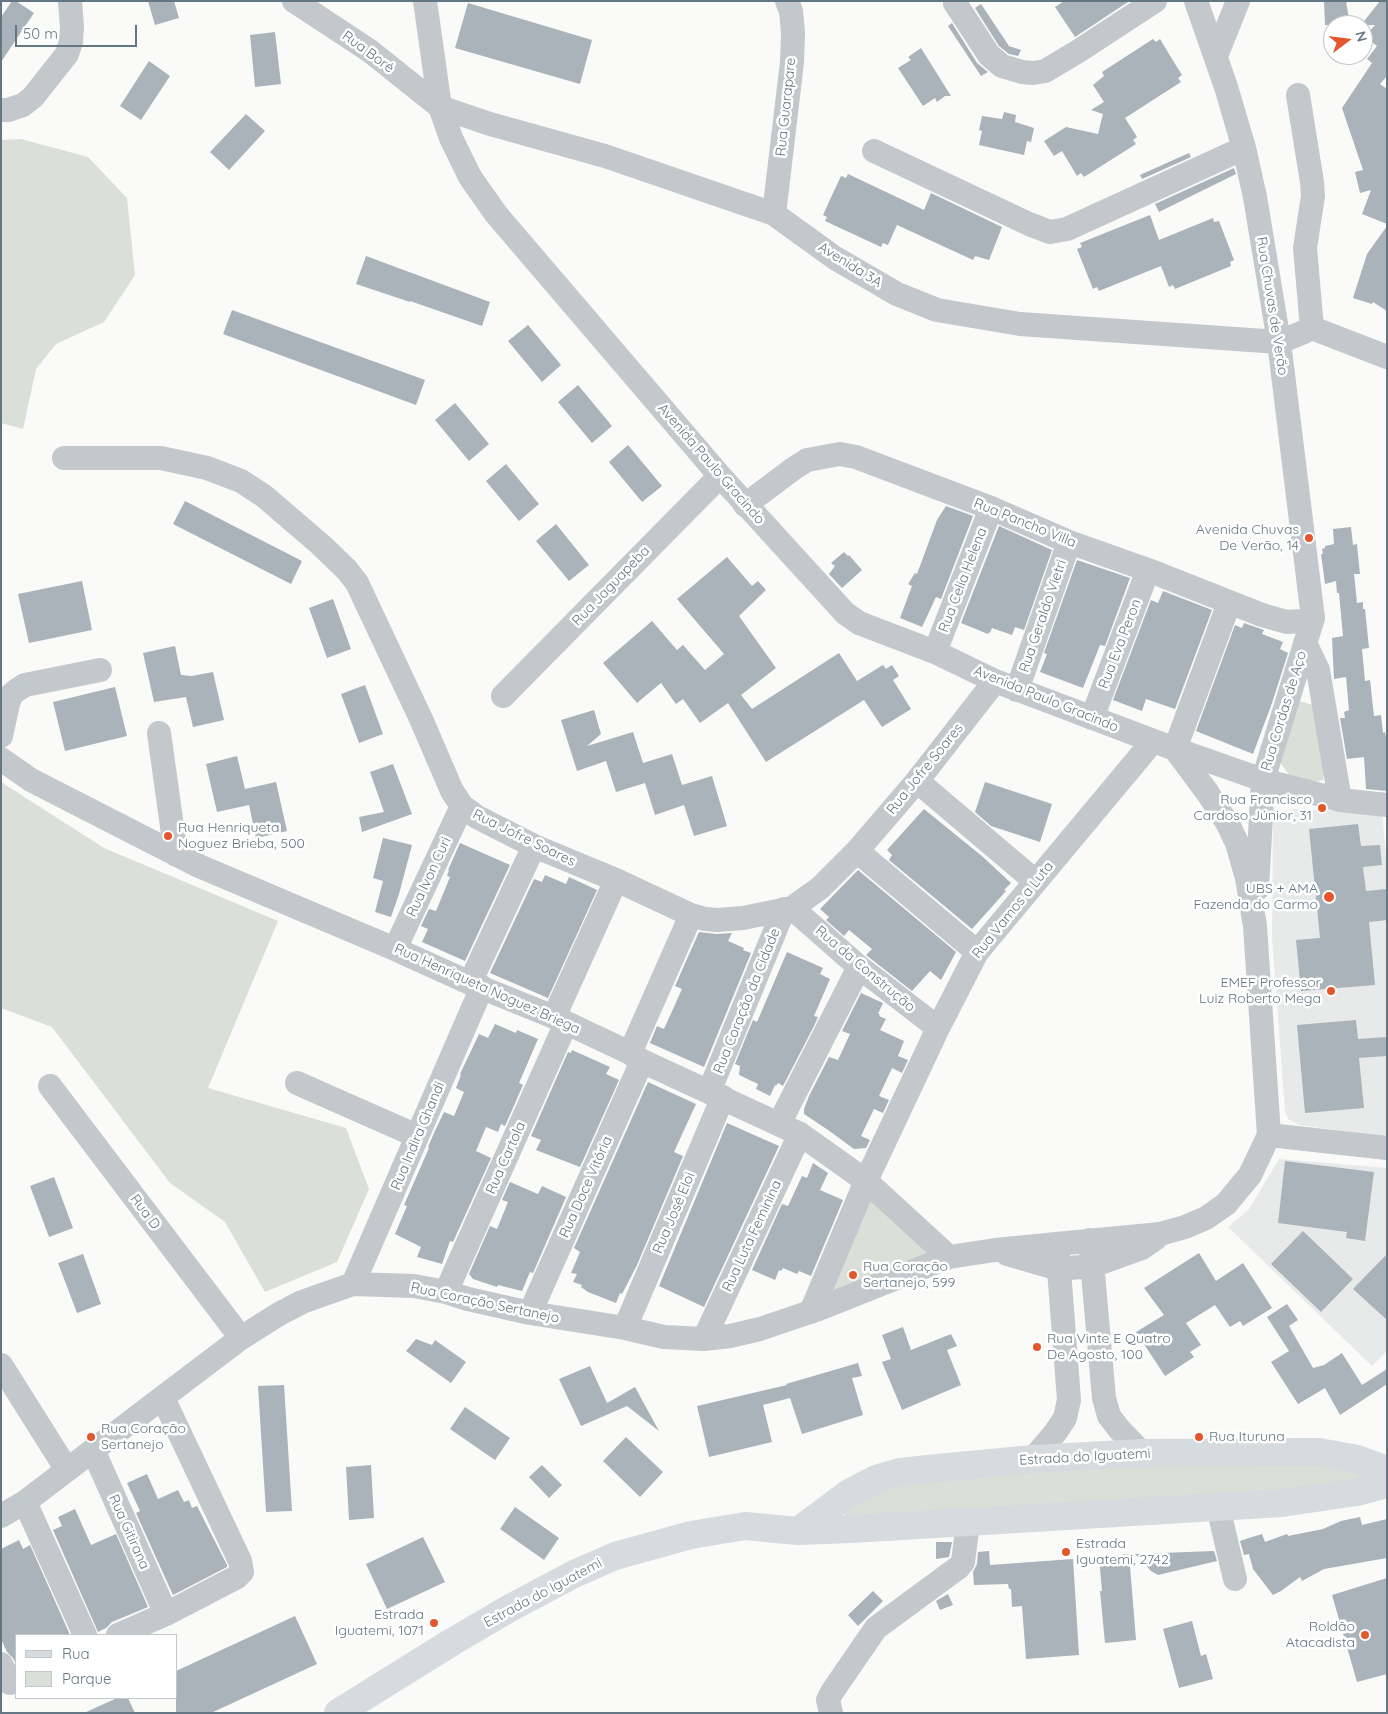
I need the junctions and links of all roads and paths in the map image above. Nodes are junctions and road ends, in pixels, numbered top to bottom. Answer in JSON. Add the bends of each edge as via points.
{"nodes":[{"id":1,"x":70,"y":1,"type":"edge"},
{"id":2,"x":294,"y":1,"type":"edge"},
{"id":3,"x":425,"y":1,"type":"edge"},
{"id":4,"x":787,"y":1,"type":"edge"},
{"id":5,"x":1155,"y":1,"type":"edge"},
{"id":6,"x":1196,"y":1,"type":"edge"},
{"id":7,"x":1238,"y":1,"type":"edge"},
{"id":8,"x":955,"y":3,"type":"dead end"},
{"id":9,"x":1216,"y":56,"type":"junction"},
{"id":10,"x":1298,"y":95,"type":"dead end"},
{"id":11,"x":440,"y":107,"type":"junction"},
{"id":12,"x":1,"y":110,"type":"edge"},
{"id":13,"x":1244,"y":148,"type":"junction"},
{"id":14,"x":874,"y":151,"type":"dead end"},
{"id":15,"x":774,"y":214,"type":"junction"},
{"id":16,"x":1312,"y":328,"type":"junction"},
{"id":17,"x":1279,"y":342,"type":"junction"},
{"id":18,"x":1387,"y":357,"type":"edge"},
{"id":19,"x":64,"y":458,"type":"dead end"},
{"id":20,"x":720,"y":476,"type":"junction"},
{"id":21,"x":745,"y":505,"type":"junction"},
{"id":22,"x":991,"y":508,"type":"junction"},
{"id":23,"x":1069,"y":542,"type":"junction"},
{"id":24,"x":1148,"y":570,"type":"junction"},
{"id":25,"x":1229,"y":603,"type":"junction"},
{"id":26,"x":1313,"y":618,"type":"junction"},
{"id":27,"x":1305,"y":643,"type":"junction"},
{"id":28,"x":935,"y":652,"type":"junction"},
{"id":29,"x":100,"y":670,"type":"dead end"},
{"id":30,"x":996,"y":681,"type":"junction"},
{"id":31,"x":1017,"y":690,"type":"junction"},
{"id":32,"x":503,"y":696,"type":"dead end"},
{"id":33,"x":1092,"y":718,"type":"junction"},
{"id":34,"x":159,"y":733,"type":"dead end"},
{"id":35,"x":1,"y":736,"type":"edge"},
{"id":36,"x":1164,"y":745,"type":"junction"},
{"id":37,"x":1,"y":759,"type":"edge"},
{"id":38,"x":1263,"y":780,"type":"junction"},
{"id":39,"x":917,"y":781,"type":"junction"},
{"id":40,"x":1340,"y":800,"type":"junction"},
{"id":41,"x":1387,"y":805,"type":"edge"},
{"id":42,"x":462,"y":806,"type":"junction"},
{"id":43,"x":534,"y":846,"type":"junction"},
{"id":44,"x":857,"y":851,"type":"junction"},
{"id":45,"x":176,"y":855,"type":"junction"},
{"id":46,"x":616,"y":880,"type":"junction"},
{"id":47,"x":1035,"y":881,"type":"junction"},
{"id":48,"x":788,"y":909,"type":"junction"},
{"id":49,"x":692,"y":915,"type":"junction"},
{"id":50,"x":1255,"y":926,"type":"junction"},
{"id":51,"x":395,"y":949,"type":"junction"},
{"id":52,"x":977,"y":952,"type":"junction"},
{"id":53,"x":859,"y":967,"type":"junction"},
{"id":54,"x":476,"y":985,"type":"junction"},
{"id":55,"x":560,"y":1020,"type":"junction"},
{"id":56,"x":938,"y":1028,"type":"junction"},
{"id":57,"x":636,"y":1057,"type":"junction"},
{"id":58,"x":297,"y":1083,"type":"dead end"},
{"id":59,"x":50,"y":1086,"type":"dead end"},
{"id":60,"x":716,"y":1095,"type":"junction"},
{"id":61,"x":789,"y":1129,"type":"junction"},
{"id":62,"x":1269,"y":1135,"type":"junction"},
{"id":63,"x":417,"y":1136,"type":"junction"},
{"id":64,"x":1387,"y":1148,"type":"edge"},
{"id":65,"x":866,"y":1181,"type":"junction"},
{"id":66,"x":1160,"y":1234,"type":"junction"},
{"id":67,"x":1090,"y":1240,"type":"junction"},
{"id":68,"x":1057,"y":1244,"type":"junction"},
{"id":69,"x":995,"y":1250,"type":"junction"},
{"id":70,"x":949,"y":1257,"type":"junction"},
{"id":71,"x":1092,"y":1266,"type":"junction"},
{"id":72,"x":1059,"y":1269,"type":"junction"},
{"id":73,"x":353,"y":1284,"type":"junction"},
{"id":74,"x":446,"y":1292,"type":"junction"},
{"id":75,"x":811,"y":1312,"type":"junction"},
{"id":76,"x":530,"y":1313,"type":"junction"},
{"id":77,"x":625,"y":1328,"type":"junction"},
{"id":78,"x":241,"y":1338,"type":"junction"},
{"id":79,"x":704,"y":1339,"type":"junction"},
{"id":80,"x":1,"y":1365,"type":"edge"},
{"id":81,"x":163,"y":1398,"type":"junction"},
{"id":82,"x":1104,"y":1398,"type":"junction"},
{"id":83,"x":1069,"y":1400,"type":"junction"},
{"id":84,"x":93,"y":1450,"type":"junction"},
{"id":85,"x":1142,"y":1453,"type":"junction"},
{"id":86,"x":1033,"y":1458,"type":"junction"},
{"id":87,"x":1357,"y":1458,"type":"junction"},
{"id":88,"x":67,"y":1470,"type":"junction"},
{"id":89,"x":1387,"y":1470,"type":"edge"},
{"id":90,"x":1387,"y":1484,"type":"edge"},
{"id":91,"x":849,"y":1492,"type":"junction"},
{"id":92,"x":1357,"y":1492,"type":"junction"},
{"id":93,"x":25,"y":1502,"type":"junction"},
{"id":94,"x":1218,"y":1507,"type":"junction"},
{"id":95,"x":1,"y":1516,"type":"edge"},
{"id":96,"x":968,"y":1522,"type":"junction"},
{"id":97,"x":852,"y":1529,"type":"junction"},
{"id":98,"x":798,"y":1530,"type":"junction"},
{"id":99,"x":1235,"y":1578,"type":"dead end"},
{"id":100,"x":166,"y":1614,"type":"junction"},
{"id":101,"x":85,"y":1634,"type":"edge"},
{"id":102,"x":120,"y":1634,"type":"edge"},
{"id":103,"x":338,"y":1713,"type":"edge"},
{"id":104,"x":831,"y":1713,"type":"edge"}],
"edges":[{"from":1,"to":12,"type":"street","via":[[72,27],[67,54],[33,98],[23,105]]},
{"from":2,"to":11,"type":"street","name":"Rua Boré","via":[[370,51]]},
{"from":3,"to":11,"type":"street","name":"Avenida Paulo Gracindo"},
{"from":4,"to":15,"type":"street","name":"Rua Guarapare","via":[[793,33],[792,62]]},
{"from":5,"to":8,"type":"street","via":[[1045,71],[1032,73],[1002,66],[989,55]]},
{"from":6,"to":9,"type":"street","name":"Rua Chuvas de Verão"},
{"from":7,"to":9,"type":"street"},
{"from":9,"to":13,"type":"street","name":"Rua Chuvas de Verão"},
{"from":10,"to":16,"type":"street","via":[[1313,196],[1305,248]]},
{"from":11,"to":15,"type":"street","name":"Avenida 3A","via":[[605,156]]},
{"from":11,"to":20,"type":"street","name":"Avenida Paulo Gracindo","via":[[470,177],[496,214]]},
{"from":13,"to":14,"type":"street","via":[[1067,229],[1050,232]]},
{"from":13,"to":17,"type":"street","name":"Rua Chuvas de Verão"},
{"from":15,"to":17,"type":"street","name":"Avenida 3A","via":[[862,274],[897,294],[937,310],[1020,324]]},
{"from":16,"to":17,"type":"street"},
{"from":16,"to":18,"type":"street"},
{"from":17,"to":26,"type":"street","name":"Rua Chuvas de Verão"},
{"from":19,"to":42,"type":"street","name":"Rua Jofre Soares","via":[[161,458],[206,468],[241,480],[287,514],[357,583],[452,791]]},
{"from":20,"to":21,"type":"street","name":"Avenida Paulo Gracindo"},
{"from":20,"to":32,"type":"street","name":"Rua Jaguapeba"},
{"from":21,"to":22,"type":"street","name":"Rua Pancho Villa","via":[[807,460],[840,454],[856,457]]},
{"from":21,"to":28,"type":"street","name":"Avenida Paulo Gracindo","via":[[845,613],[858,623]]},
{"from":22,"to":23,"type":"street","name":"Rua Pancho Villa"},
{"from":22,"to":28,"type":"street","name":"Rua Celia Helena"},
{"from":23,"to":24,"type":"street","name":"Rua Pancho Villa"},
{"from":23,"to":31,"type":"street","name":"Rua Geraldo Vietri"},
{"from":24,"to":25,"type":"street","name":"Rua Pancho Villa"},
{"from":24,"to":33,"type":"street","name":"Rua Eva Peron"},
{"from":25,"to":26,"type":"street","name":"Rua Pancho Villa","via":[[1288,622]]},
{"from":25,"to":36,"type":"street"},
{"from":26,"to":27,"type":"street","name":"Rua Cordas de Aço"},
{"from":27,"to":38,"type":"street","name":"Rua Cordas de Aço"},
{"from":27,"to":40,"type":"street","via":[[1318,670]]},
{"from":28,"to":30,"type":"street","name":"Avenida Paulo Gracindo"},
{"from":29,"to":35,"type":"street","via":[[25,685],[17,690],[11,695]]},
{"from":30,"to":31,"type":"street","name":"Avenida Paulo Gracindo"},
{"from":30,"to":39,"type":"street","name":"Rua Jofre Soares"},
{"from":31,"to":33,"type":"street","name":"Avenida Paulo Gracindo"},
{"from":33,"to":36,"type":"street","name":"Avenida Paulo Gracindo"},
{"from":34,"to":45,"type":"street"},
{"from":36,"to":38,"type":"street","name":"Avenida Paulo Gracindo"},
{"from":36,"to":47,"type":"street","name":"Rua Vamos a Luta"},
{"from":36,"to":50,"type":"street","via":[[1207,792],[1228,824],[1247,878]]},
{"from":37,"to":45,"type":"street","name":"Rua Henriqueta Noguez Briega","via":[[30,780]]},
{"from":38,"to":40,"type":"street","name":"Avenida Paulo Gracindo"},
{"from":38,"to":50,"type":"street","name":"Rua Cordas de Aço"},
{"from":39,"to":44,"type":"street","name":"Rua Jofre Soares"},
{"from":39,"to":47,"type":"street"},
{"from":40,"to":41,"type":"street","name":"Avenida Paulo Gracindo"},
{"from":42,"to":43,"type":"street","name":"Rua Jofre Soares"},
{"from":42,"to":51,"type":"street","name":"Rua Ivon Curi"},
{"from":43,"to":46,"type":"street","name":"Rua Jofre Soares"},
{"from":43,"to":54,"type":"street","name":"Rua Indira Ghandi"},
{"from":44,"to":48,"type":"street","name":"Rua Jofre Soares","via":[[820,888]]},
{"from":44,"to":52,"type":"street"},
{"from":45,"to":51,"type":"street","name":"Rua Henriqueta Noguez Briega"},
{"from":46,"to":49,"type":"street","name":"Rua Jofre Soares"},
{"from":46,"to":55,"type":"street","name":"Rua Cartola"},
{"from":47,"to":52,"type":"street","name":"Rua Vamos a Luta"},
{"from":48,"to":49,"type":"street","name":"Rua Jofre Soares","via":[[728,920]]},
{"from":48,"to":53,"type":"street","name":"Rua da Construção"},
{"from":48,"to":60,"type":"street","name":"Rua Coração da Cidade"},
{"from":49,"to":57,"type":"street","name":"Rua Doce Vitória"},
{"from":50,"to":62,"type":"street"},
{"from":51,"to":54,"type":"street","name":"Rua Henriqueta Noguez Briega"},
{"from":52,"to":56,"type":"street","name":"Rua Vamos a Luta"},
{"from":53,"to":56,"type":"street","name":"Rua da Construção"},
{"from":53,"to":61,"type":"street","name":"Rua Luta Feminina"},
{"from":54,"to":55,"type":"street","name":"Rua Henriqueta Noguez Briega"},
{"from":54,"to":63,"type":"street","name":"Rua Indira Ghandi"},
{"from":55,"to":57,"type":"street","name":"Rua Henriqueta Noguez Briega"},
{"from":55,"to":74,"type":"street","name":"Rua Cartola"},
{"from":56,"to":65,"type":"street","name":"Rua Vamos a Luta"},
{"from":57,"to":60,"type":"street","name":"Rua Henriqueta Noguez Briega"},
{"from":57,"to":76,"type":"street","name":"Rua Doce Vitória"},
{"from":58,"to":63,"type":"street"},
{"from":59,"to":78,"type":"street","name":"Rua D"},
{"from":60,"to":61,"type":"street","name":"Rua Henriqueta Noguez Briega"},
{"from":60,"to":77,"type":"street","name":"Rua José Eloi"},
{"from":61,"to":65,"type":"street","name":"Rua Henriqueta Noguez Briega"},
{"from":61,"to":79,"type":"street","name":"Rua Luta Feminina"},
{"from":62,"to":64,"type":"street"},
{"from":62,"to":66,"type":"street","name":"Rua Coração Sertanejo","via":[[1250,1175],[1226,1204],[1185,1228]]},
{"from":63,"to":73,"type":"street","name":"Rua Indira Ghandi"},
{"from":65,"to":70,"type":"street","name":"Rua Henriqueta Noguez Briega"},
{"from":65,"to":75,"type":"street","name":"Rua Vamos a Luta"},
{"from":66,"to":67,"type":"street","name":"Rua Coração Sertanejo"},
{"from":66,"to":71,"type":"street","name":"Rua Coração Sertanejo","via":[[1142,1248]]},
{"from":67,"to":68,"type":"street","name":"Rua Coração Sertanejo"},
{"from":67,"to":71,"type":"street"},
{"from":68,"to":69,"type":"street","name":"Rua Coração Sertanejo"},
{"from":68,"to":72,"type":"street"},
{"from":69,"to":70,"type":"street","name":"Rua Coração Sertanejo"},
{"from":69,"to":72,"type":"street","name":"Rua Coração Sertanejo"},
{"from":70,"to":75,"type":"street","name":"Rua Coração Sertanejo"},
{"from":71,"to":72,"type":"street","name":"Rua Coração Sertanejo"},
{"from":71,"to":82,"type":"street"},
{"from":72,"to":83,"type":"street"},
{"from":73,"to":74,"type":"street","name":"Rua Coração Sertanejo","via":[[414,1286]]},
{"from":73,"to":78,"type":"street","name":"Rua Coração Sertanejo","via":[[302,1302]]},
{"from":74,"to":76,"type":"street","name":"Rua Coração Sertanejo"},
{"from":75,"to":79,"type":"street","name":"Rua Coração Sertanejo","via":[[760,1329]]},
{"from":76,"to":77,"type":"street","name":"Rua Coração Sertanejo"},
{"from":77,"to":79,"type":"street","name":"Rua Coração Sertanejo","via":[[664,1337]]},
{"from":78,"to":81,"type":"street","name":"Rua Coração Sertanejo"},
{"from":80,"to":88,"type":"street"},
{"from":81,"to":84,"type":"street","name":"Rua Coração Sertanejo"},
{"from":81,"to":100,"type":"street","via":[[242,1566],[242,1572],[237,1576]]},
{"from":82,"to":83,"type":"street","via":[[1090,1408],[1079,1407]]},
{"from":82,"to":85,"type":"street","via":[[1109,1416]]},
{"from":83,"to":86,"type":"street","via":[[1065,1418]]},
{"from":84,"to":88,"type":"street","name":"Rua Coração Sertanejo"},
{"from":84,"to":100,"type":"street","name":"Rua Gitirana"},
{"from":85,"to":86,"type":"main road","name":"Estrada do Iguatemi"},
{"from":85,"to":87,"type":"main road","name":"Estrada do Iguatemi","via":[[1319,1452]]},
{"from":86,"to":91,"type":"main road","name":"Estrada do Iguatemi","via":[[900,1472]]},
{"from":87,"to":89,"type":"main road","name":"Estrada do Iguatemi"},
{"from":87,"to":92,"type":"main road","via":[[1364,1475]]},
{"from":88,"to":93,"type":"street","name":"Rua Coração Sertanejo"},
{"from":90,"to":92,"type":"main road","name":"Estrada do Iguatemi"},
{"from":91,"to":97,"type":"main road","via":[[844,1512]]},
{"from":91,"to":98,"type":"main road","name":"Estrada do Iguatemi"},
{"from":92,"to":94,"type":"main road","name":"Estrada do Iguatemi","via":[[1282,1503]]},
{"from":93,"to":95,"type":"street","name":"Rua Coração Sertanejo"},
{"from":93,"to":101,"type":"street"},
{"from":94,"to":96,"type":"main road","name":"Estrada do Iguatemi"},
{"from":94,"to":99,"type":"street"},
{"from":96,"to":97,"type":"main road","name":"Estrada do Iguatemi"},
{"from":96,"to":104,"type":"street","via":[[963,1562],[876,1628],[832,1692],[828,1700]]},
{"from":97,"to":98,"type":"main road","name":"Estrada do Iguatemi"},
{"from":98,"to":103,"type":"main road","name":"Estrada do Iguatemi","via":[[744,1526],[615,1556],[510,1608]]},
{"from":100,"to":102,"type":"street"}]}
